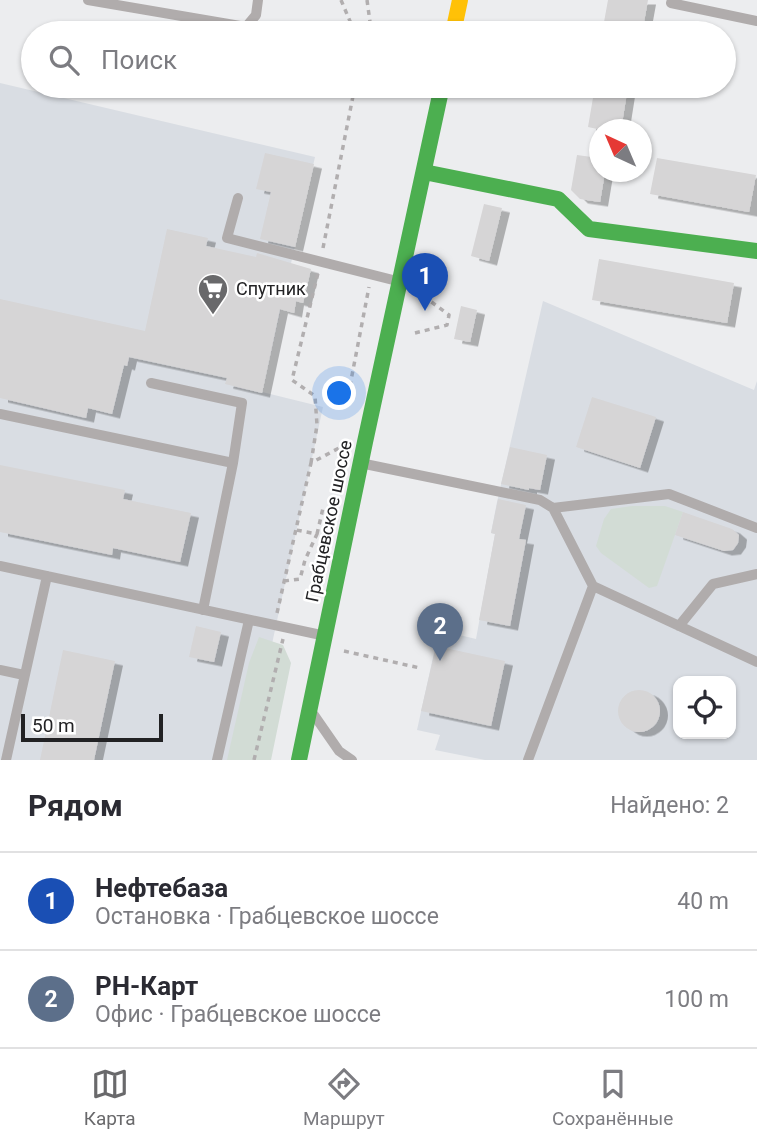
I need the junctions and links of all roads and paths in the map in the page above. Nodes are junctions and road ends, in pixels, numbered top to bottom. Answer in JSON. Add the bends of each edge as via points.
{"nodes":[{"id":1,"x":88,"y":0,"type":"edge"},
{"id":2,"x":258,"y":0,"type":"edge"},
{"id":3,"x":341,"y":0,"type":"edge"},
{"id":4,"x":367,"y":0,"type":"edge"},
{"id":5,"x":460,"y":0,"type":"edge"},
{"id":6,"x":672,"y":0,"type":"edge"},
{"id":7,"x":256,"y":15,"type":"junction"},
{"id":8,"x":211,"y":21,"type":"edge"},
{"id":9,"x":251,"y":21,"type":"edge"},
{"id":10,"x":259,"y":21,"type":"edge"},
{"id":11,"x":350,"y":21,"type":"edge"},
{"id":12,"x":369,"y":21,"type":"edge"},
{"id":13,"x":456,"y":21,"type":"edge"},
{"id":14,"x":757,"y":21,"type":"edge"},
{"id":15,"x":353,"y":98,"type":"edge"},
{"id":16,"x":439,"y":98,"type":"edge"},
{"id":17,"x":424,"y":172,"type":"junction"},
{"id":18,"x":238,"y":198,"type":"dead end"},
{"id":19,"x":757,"y":251,"type":"edge"},
{"id":20,"x":321,"y":261,"type":"junction"},
{"id":21,"x":371,"y":274,"type":"junction"},
{"id":22,"x":401,"y":282,"type":"junction"},
{"id":23,"x":418,"y":292,"type":"dead end"},
{"id":24,"x":409,"y":334,"type":"dead end"},
{"id":25,"x":151,"y":383,"type":"dead end"},
{"id":26,"x":348,"y":400,"type":"dead end"},
{"id":27,"x":0,"y":414,"type":"edge"},
{"id":28,"x":341,"y":437,"type":"dead end"},
{"id":29,"x":233,"y":463,"type":"junction"},
{"id":30,"x":311,"y":463,"type":"junction"},
{"id":31,"x":361,"y":463,"type":"junction"},
{"id":32,"x":323,"y":508,"type":"dead end"},
{"id":33,"x":553,"y":508,"type":"junction"},
{"id":34,"x":757,"y":528,"type":"edge"},
{"id":35,"x":296,"y":530,"type":"junction"},
{"id":36,"x":317,"y":534,"type":"junction"},
{"id":37,"x":0,"y":566,"type":"edge"},
{"id":38,"x":757,"y":574,"type":"edge"},
{"id":39,"x":47,"y":576,"type":"junction"},
{"id":40,"x":284,"y":581,"type":"junction"},
{"id":41,"x":593,"y":586,"type":"junction"},
{"id":42,"x":203,"y":610,"type":"junction"},
{"id":43,"x":249,"y":620,"type":"junction"},
{"id":44,"x":275,"y":625,"type":"junction"},
{"id":45,"x":679,"y":626,"type":"junction"},
{"id":46,"x":325,"y":636,"type":"junction"},
{"id":47,"x":339,"y":650,"type":"dead end"},
{"id":48,"x":757,"y":662,"type":"edge"},
{"id":49,"x":420,"y":668,"type":"dead end"},
{"id":50,"x":0,"y":670,"type":"edge"},
{"id":51,"x":24,"y":675,"type":"junction"},
{"id":52,"x":310,"y":709,"type":"junction"},
{"id":53,"x":6,"y":760,"type":"edge"},
{"id":54,"x":217,"y":760,"type":"edge"},
{"id":55,"x":254,"y":760,"type":"edge"},
{"id":56,"x":299,"y":760,"type":"edge"},
{"id":57,"x":352,"y":760,"type":"edge"},
{"id":58,"x":528,"y":760,"type":"edge"}],
"edges":[{"from":1,"to":8,"type":"lane"},
{"from":2,"to":7,"type":"lane"},
{"from":3,"to":11,"type":"path"},
{"from":4,"to":12,"type":"path"},
{"from":5,"to":13,"type":"main road"},
{"from":6,"to":14,"type":"lane"},
{"from":7,"to":9,"type":"lane"},
{"from":7,"to":10,"type":"path"},
{"from":15,"to":20,"type":"path"},
{"from":16,"to":17,"type":"main road","name":"Грабцевское шоссе"},
{"from":17,"to":19,"type":"main road","via":[[558,199],[589,229]]},
{"from":17,"to":22,"type":"main road","name":"Грабцевское шоссе"},
{"from":18,"to":20,"type":"lane","via":[[228,238]]},
{"from":20,"to":21,"type":"lane"},
{"from":20,"to":30,"type":"path","via":[[292,380],[315,396],[317,425]]},
{"from":21,"to":22,"type":"lane"},
{"from":21,"to":26,"type":"path"},
{"from":22,"to":31,"type":"main road","name":"Грабцевское шоссе"},
{"from":23,"to":24,"type":"path","via":[[449,315],[447,325]]},
{"from":25,"to":29,"type":"lane","via":[[242,403]]},
{"from":27,"to":29,"type":"lane"},
{"from":28,"to":30,"type":"path","via":[[339,449]]},
{"from":29,"to":42,"type":"lane"},
{"from":30,"to":35,"type":"path"},
{"from":31,"to":33,"type":"lane","via":[[540,500]]},
{"from":31,"to":46,"type":"main road","name":"Грабцевское шоссе"},
{"from":32,"to":36,"type":"path"},
{"from":33,"to":34,"type":"lane","via":[[669,494]]},
{"from":33,"to":41,"type":"lane"},
{"from":35,"to":36,"type":"path"},
{"from":35,"to":40,"type":"path"},
{"from":36,"to":40,"type":"path","via":[[300,579]]},
{"from":37,"to":39,"type":"lane"},
{"from":38,"to":45,"type":"lane","via":[[713,584]]},
{"from":39,"to":42,"type":"lane"},
{"from":39,"to":51,"type":"lane"},
{"from":40,"to":44,"type":"path"},
{"from":41,"to":45,"type":"lane"},
{"from":41,"to":58,"type":"lane"},
{"from":42,"to":43,"type":"lane"},
{"from":43,"to":44,"type":"lane"},
{"from":43,"to":54,"type":"lane"},
{"from":44,"to":46,"type":"lane"},
{"from":44,"to":55,"type":"path","via":[[283,639]]},
{"from":45,"to":48,"type":"lane"},
{"from":46,"to":52,"type":"main road","name":"Грабцевское шоссе"},
{"from":47,"to":49,"type":"path"},
{"from":50,"to":51,"type":"lane"},
{"from":51,"to":53,"type":"lane"},
{"from":52,"to":56,"type":"main road","name":"Грабцевское шоссе"},
{"from":52,"to":57,"type":"lane","via":[[339,751]]}]}
